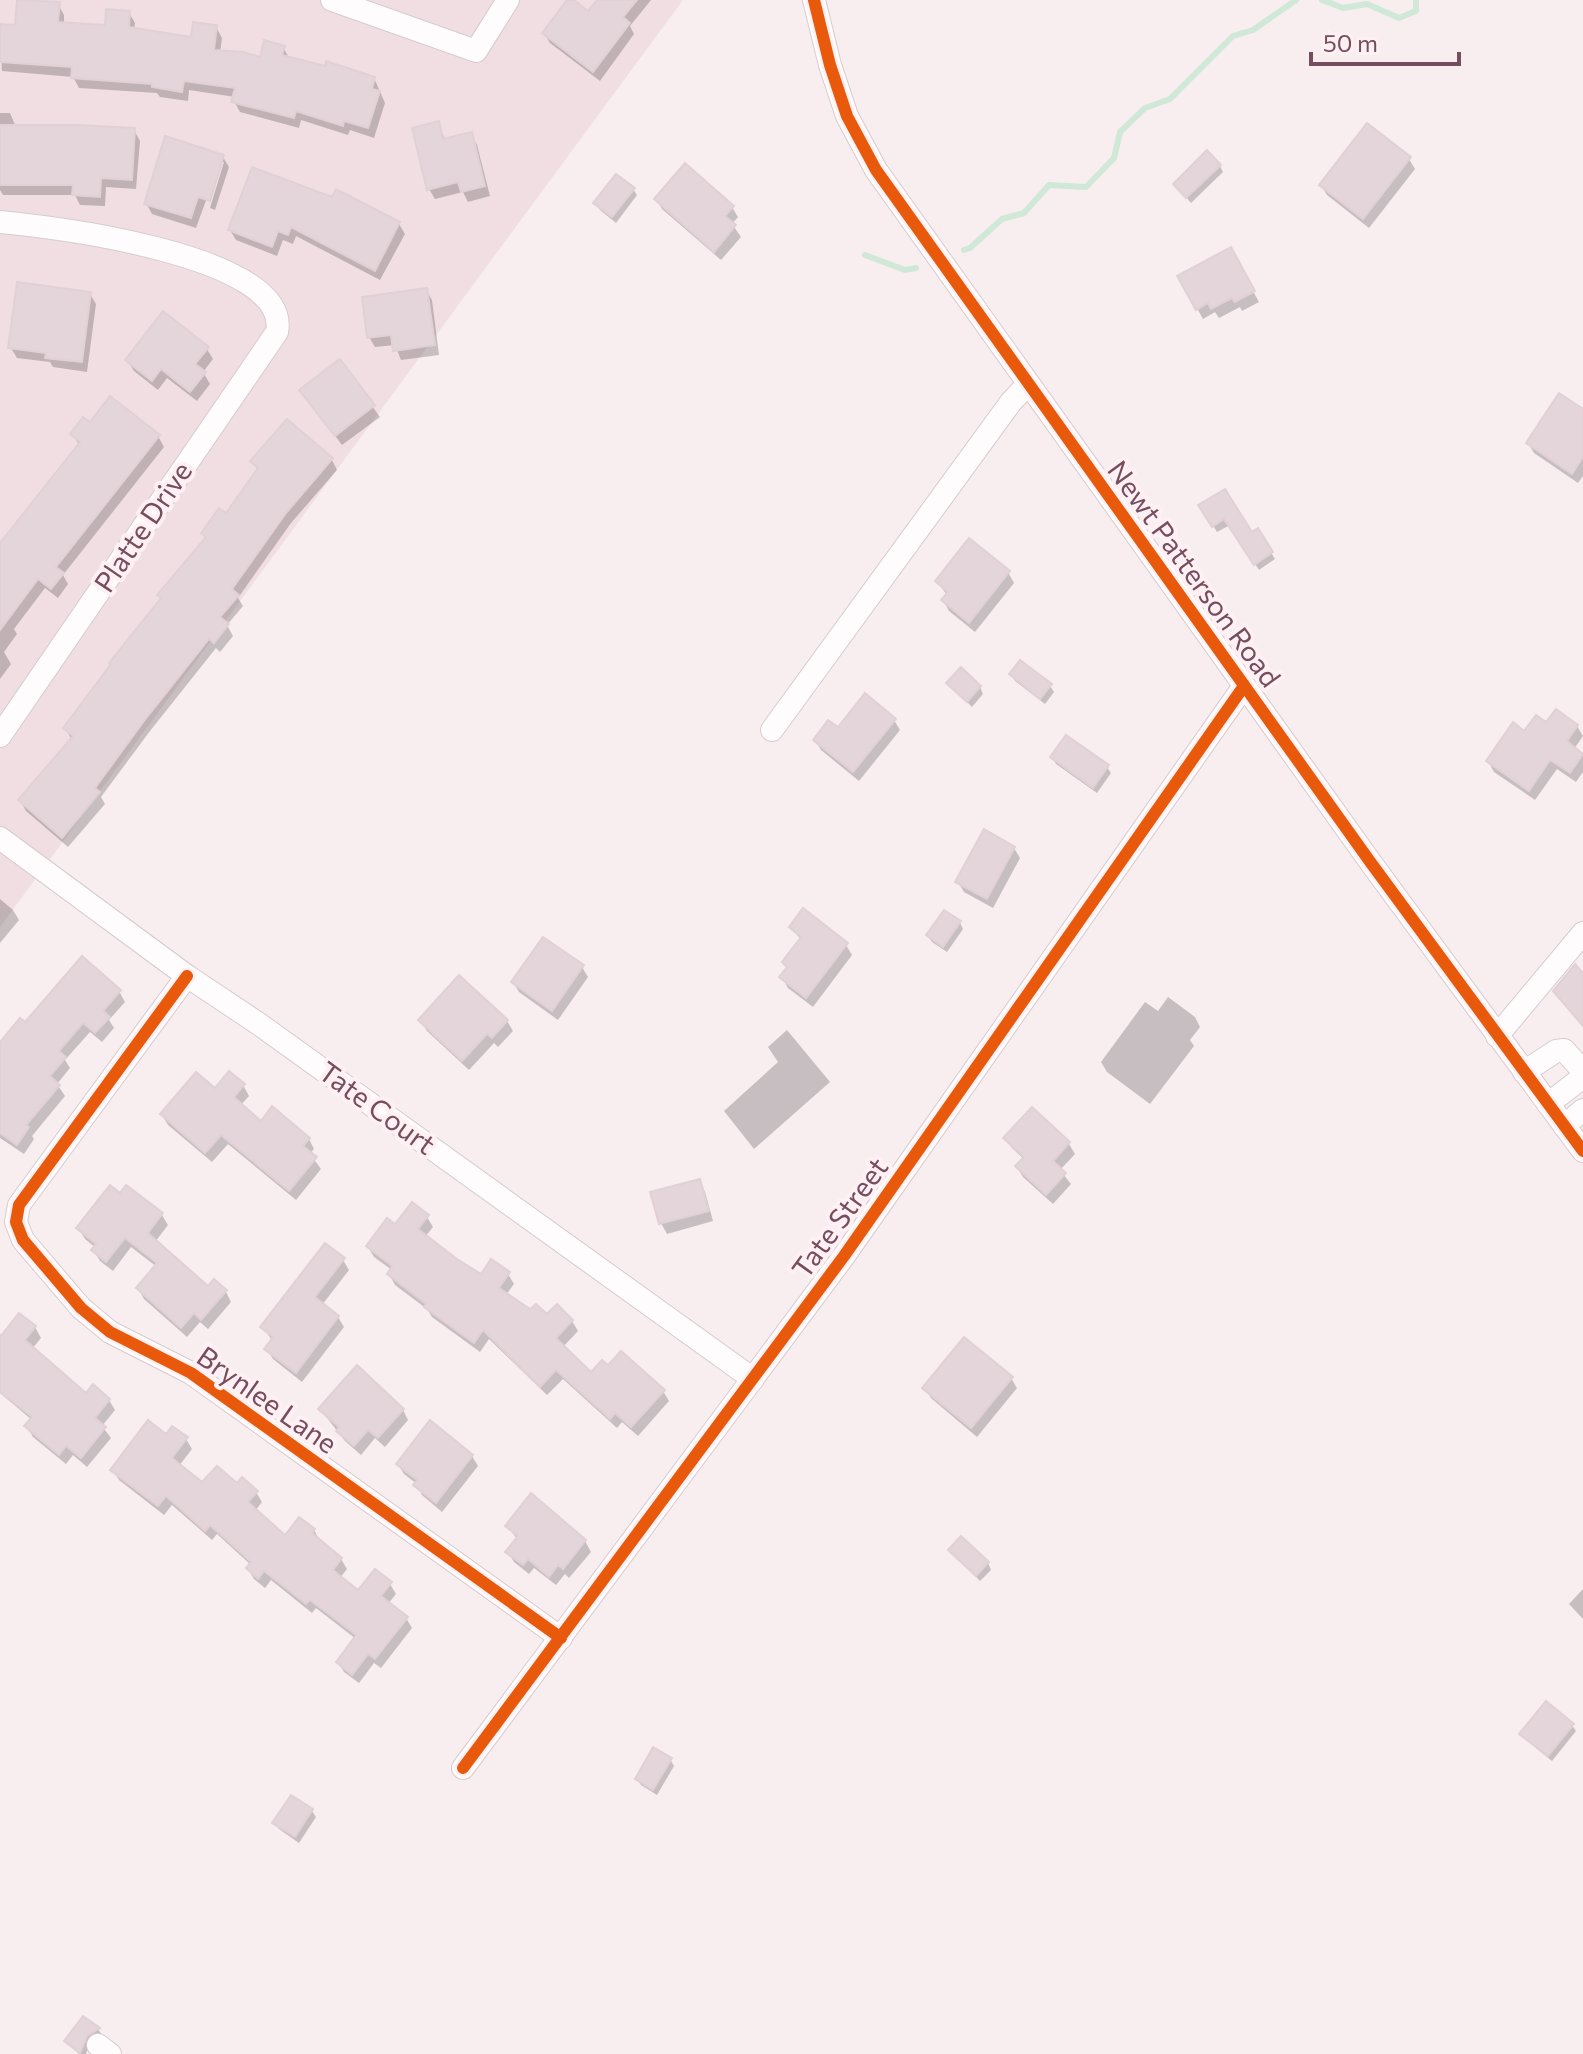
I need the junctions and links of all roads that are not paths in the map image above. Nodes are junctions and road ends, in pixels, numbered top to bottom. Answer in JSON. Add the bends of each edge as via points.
{"nodes":[{"id":1,"x":332,"y":0,"type":"edge"},
{"id":2,"x":508,"y":0,"type":"edge"},
{"id":3,"x":814,"y":0,"type":"edge"},
{"id":4,"x":0,"y":222,"type":"edge"},
{"id":5,"x":1028,"y":384,"type":"junction"},
{"id":6,"x":1244,"y":686,"type":"junction"},
{"id":7,"x":772,"y":730,"type":"dead end"},
{"id":8,"x":0,"y":736,"type":"edge"},
{"id":9,"x":0,"y":838,"type":"edge"},
{"id":10,"x":1583,"y":933,"type":"edge"},
{"id":11,"x":187,"y":976,"type":"junction"},
{"id":12,"x":1497,"y":1036,"type":"junction"},
{"id":13,"x":1524,"y":1072,"type":"junction"},
{"id":14,"x":1583,"y":1074,"type":"edge"},
{"id":15,"x":1548,"y":1104,"type":"junction"},
{"id":16,"x":1583,"y":1110,"type":"edge"},
{"id":17,"x":1564,"y":1126,"type":"junction"},
{"id":18,"x":1583,"y":1151,"type":"edge"},
{"id":19,"x":753,"y":1379,"type":"junction"},
{"id":20,"x":561,"y":1638,"type":"junction"},
{"id":21,"x":463,"y":1768,"type":"dead end"}],
"edges":[{"from":1,"to":2,"type":"street","via":[[476,51]]},
{"from":3,"to":5,"type":"street","name":"Newt Patterson Road","via":[[847,116],[876,170]]},
{"from":4,"to":8,"type":"street","name":"Platte Drive","via":[[157,246],[254,288],[277,316],[277,332]]},
{"from":5,"to":6,"type":"street","name":"Newt Patterson Road"},
{"from":5,"to":7,"type":"street"},
{"from":6,"to":12,"type":"street","name":"Newt Patterson Road"},
{"from":6,"to":19,"type":"street","name":"Tate Street"},
{"from":9,"to":11,"type":"street","name":"Tate Court"},
{"from":10,"to":12,"type":"street"},
{"from":11,"to":19,"type":"street","name":"Tate Court"},
{"from":11,"to":20,"type":"street","name":"Brynlee Lane","via":[[19,1205],[16,1222],[23,1240],[81,1308],[110,1332],[191,1373]]},
{"from":12,"to":13,"type":"street","name":"Newt Patterson Road"},
{"from":13,"to":14,"type":"street","via":[[1564,1050]]},
{"from":13,"to":15,"type":"street","name":"Newt Patterson Road"},
{"from":14,"to":15,"type":"street"},
{"from":15,"to":17,"type":"street","name":"Newt Patterson Road"},
{"from":16,"to":17,"type":"street"},
{"from":17,"to":18,"type":"street","name":"Newt Patterson Road"},
{"from":19,"to":20,"type":"street","name":"Tate Street"},
{"from":20,"to":21,"type":"street","name":"Tate Street"}]}
